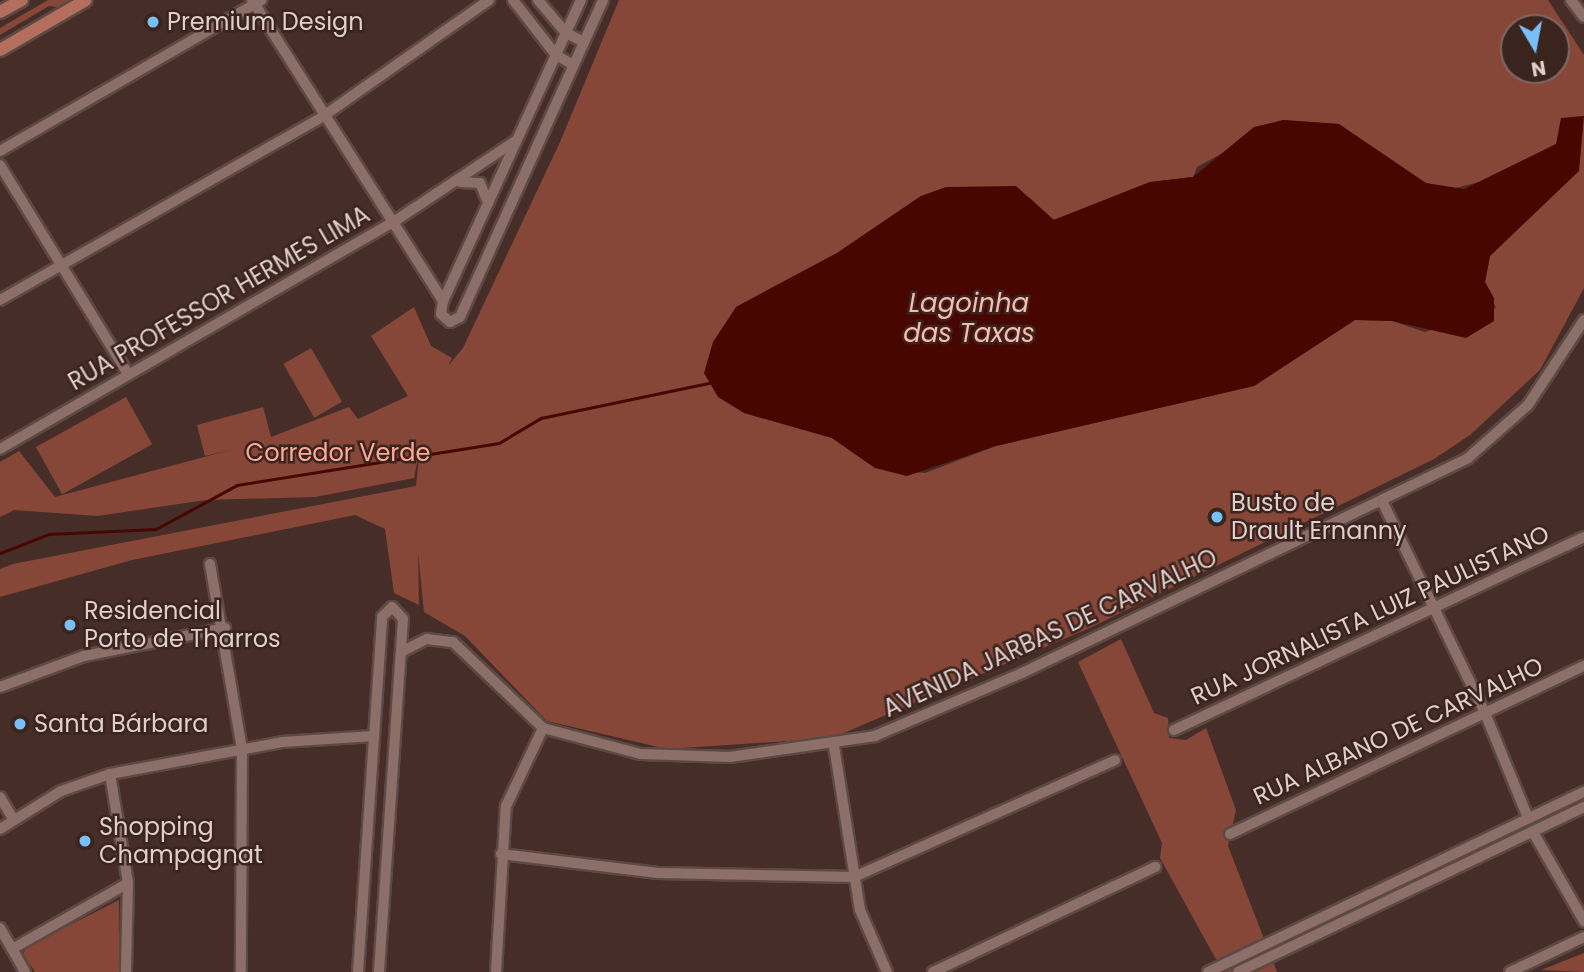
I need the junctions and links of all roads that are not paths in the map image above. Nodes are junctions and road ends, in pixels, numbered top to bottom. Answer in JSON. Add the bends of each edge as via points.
{"nodes":[{"id":1,"x":22,"y":0,"type":"edge"},
{"id":2,"x":86,"y":0,"type":"edge"},
{"id":3,"x":489,"y":0,"type":"edge"},
{"id":4,"x":513,"y":0,"type":"edge"},
{"id":5,"x":538,"y":0,"type":"edge"},
{"id":6,"x":580,"y":0,"type":"edge"},
{"id":7,"x":603,"y":0,"type":"edge"},
{"id":8,"x":1571,"y":0,"type":"edge"},
{"id":9,"x":256,"y":1,"type":"edge"},
{"id":10,"x":0,"y":12,"type":"edge"},
{"id":11,"x":1584,"y":17,"type":"edge"},
{"id":12,"x":566,"y":33,"type":"junction"},
{"id":13,"x":584,"y":42,"type":"junction"},
{"id":14,"x":0,"y":50,"type":"edge"},
{"id":15,"x":556,"y":55,"type":"junction"},
{"id":16,"x":573,"y":65,"type":"junction"},
{"id":17,"x":322,"y":117,"type":"junction"},
{"id":18,"x":517,"y":140,"type":"junction"},
{"id":19,"x":0,"y":151,"type":"edge"},
{"id":20,"x":0,"y":165,"type":"edge"},
{"id":21,"x":457,"y":182,"type":"junction"},
{"id":22,"x":488,"y":203,"type":"junction"},
{"id":23,"x":392,"y":223,"type":"junction"},
{"id":24,"x":62,"y":264,"type":"junction"},
{"id":25,"x":0,"y":300,"type":"edge"},
{"id":26,"x":443,"y":301,"type":"junction"},
{"id":27,"x":1583,"y":323,"type":"edge"},
{"id":28,"x":128,"y":374,"type":"junction"},
{"id":29,"x":0,"y":449,"type":"edge"},
{"id":30,"x":1383,"y":503,"type":"junction"},
{"id":31,"x":1584,"y":537,"type":"edge"},
{"id":32,"x":210,"y":564,"type":"dead end"},
{"id":33,"x":1434,"y":607,"type":"junction"},
{"id":34,"x":225,"y":628,"type":"junction"},
{"id":35,"x":401,"y":652,"type":"junction"},
{"id":36,"x":1584,"y":666,"type":"edge"},
{"id":37,"x":0,"y":687,"type":"edge"},
{"id":38,"x":1485,"y":713,"type":"junction"},
{"id":39,"x":543,"y":728,"type":"junction"},
{"id":40,"x":1174,"y":730,"type":"dead end"},
{"id":41,"x":374,"y":736,"type":"junction"},
{"id":42,"x":834,"y":746,"type":"junction"},
{"id":43,"x":242,"y":749,"type":"junction"},
{"id":44,"x":1115,"y":760,"type":"dead end"},
{"id":45,"x":110,"y":774,"type":"junction"},
{"id":46,"x":1584,"y":792,"type":"edge"},
{"id":47,"x":0,"y":797,"type":"edge"},
{"id":48,"x":1584,"y":807,"type":"edge"},
{"id":49,"x":14,"y":820,"type":"junction"},
{"id":50,"x":1534,"y":823,"type":"junction"},
{"id":51,"x":0,"y":829,"type":"edge"},
{"id":52,"x":1230,"y":834,"type":"dead end"},
{"id":53,"x":501,"y":854,"type":"junction"},
{"id":54,"x":1155,"y":867,"type":"dead end"},
{"id":55,"x":854,"y":877,"type":"junction"},
{"id":56,"x":128,"y":883,"type":"junction"},
{"id":57,"x":1584,"y":921,"type":"edge"},
{"id":58,"x":0,"y":928,"type":"edge"},
{"id":59,"x":1584,"y":937,"type":"edge"},
{"id":60,"x":1267,"y":944,"type":"junction"},
{"id":61,"x":12,"y":949,"type":"junction"},
{"id":62,"x":1273,"y":955,"type":"junction"},
{"id":63,"x":1225,"y":969,"type":"edge"},
{"id":64,"x":25,"y":972,"type":"edge"},
{"id":65,"x":126,"y":972,"type":"edge"},
{"id":66,"x":241,"y":972,"type":"edge"},
{"id":67,"x":358,"y":972,"type":"edge"},
{"id":68,"x":377,"y":972,"type":"edge"},
{"id":69,"x":496,"y":972,"type":"edge"},
{"id":70,"x":887,"y":972,"type":"edge"},
{"id":71,"x":933,"y":972,"type":"edge"},
{"id":72,"x":1208,"y":972,"type":"edge"},
{"id":73,"x":1238,"y":972,"type":"edge"},
{"id":74,"x":1510,"y":972,"type":"edge"}],
"edges":[{"from":1,"to":10,"type":"main road"},
{"from":2,"to":14,"type":"main road"},
{"from":3,"to":17,"type":"street"},
{"from":4,"to":15,"type":"street"},
{"from":5,"to":12,"type":"street"},
{"from":6,"to":12,"type":"street"},
{"from":7,"to":13,"type":"street"},
{"from":8,"to":11,"type":"street"},
{"from":9,"to":17,"type":"street"},
{"from":9,"to":19,"type":"street"},
{"from":12,"to":13,"type":"street"},
{"from":12,"to":15,"type":"street"},
{"from":13,"to":16,"type":"street"},
{"from":15,"to":16,"type":"street"},
{"from":15,"to":18,"type":"street"},
{"from":16,"to":26,"type":"street","via":[[458,320],[443,317]]},
{"from":17,"to":23,"type":"street"},
{"from":17,"to":24,"type":"street"},
{"from":18,"to":21,"type":"street","name":"RUA PROFESSOR HERMES LIMA"},
{"from":18,"to":22,"type":"street"},
{"from":20,"to":24,"type":"street"},
{"from":21,"to":22,"type":"street","via":[[480,183]]},
{"from":21,"to":23,"type":"street","name":"RUA PROFESSOR HERMES LIMA"},
{"from":22,"to":26,"type":"street"},
{"from":23,"to":26,"type":"street"},
{"from":23,"to":28,"type":"street","name":"RUA PROFESSOR HERMES LIMA"},
{"from":24,"to":25,"type":"street"},
{"from":24,"to":28,"type":"street"},
{"from":27,"to":30,"type":"street","name":"AVENIDA JARBAS DE CARVALHO","via":[[1557,368],[1492,441]]},
{"from":28,"to":29,"type":"street","name":"RUA PROFESSOR HERMES LIMA"},
{"from":30,"to":33,"type":"street"},
{"from":30,"to":42,"type":"street","name":"AVENIDA JARBAS DE CARVALHO","via":[[950,707]]},
{"from":31,"to":33,"type":"street","name":"RUA JORNALISTA LUIZ PAULISTANO"},
{"from":32,"to":34,"type":"street"},
{"from":33,"to":38,"type":"street"},
{"from":33,"to":40,"type":"street","name":"RUA JORNALISTA LUIZ PAULISTANO"},
{"from":34,"to":37,"type":"street","via":[[84,656]]},
{"from":34,"to":43,"type":"street"},
{"from":35,"to":39,"type":"street","via":[[427,639],[453,642]]},
{"from":35,"to":41,"type":"street","via":[[402,614],[392,607],[382,617]]},
{"from":35,"to":68,"type":"street"},
{"from":36,"to":38,"type":"street","name":"RUA ALBANO DE CARVALHO"},
{"from":38,"to":50,"type":"street"},
{"from":38,"to":52,"type":"street","name":"RUA ALBANO DE CARVALHO"},
{"from":39,"to":42,"type":"street","name":"AVENIDA JARBAS DE CARVALHO","via":[[677,758]]},
{"from":39,"to":53,"type":"street","via":[[509,798]]},
{"from":41,"to":43,"type":"street"},
{"from":41,"to":67,"type":"street"},
{"from":42,"to":55,"type":"street"},
{"from":43,"to":45,"type":"street"},
{"from":43,"to":66,"type":"street"},
{"from":44,"to":55,"type":"street"},
{"from":45,"to":49,"type":"street","via":[[61,791]]},
{"from":45,"to":56,"type":"street"},
{"from":46,"to":50,"type":"street"},
{"from":47,"to":49,"type":"street"},
{"from":48,"to":50,"type":"street"},
{"from":49,"to":51,"type":"street"},
{"from":50,"to":57,"type":"street"},
{"from":50,"to":60,"type":"street"},
{"from":50,"to":62,"type":"street"},
{"from":53,"to":55,"type":"street","via":[[658,873]]},
{"from":53,"to":69,"type":"street"},
{"from":54,"to":71,"type":"street"},
{"from":55,"to":70,"type":"street","via":[[864,922]]},
{"from":56,"to":61,"type":"street"},
{"from":56,"to":65,"type":"street"},
{"from":58,"to":61,"type":"street"},
{"from":59,"to":74,"type":"street"},
{"from":60,"to":62,"type":"street","via":[[1265,951]]},
{"from":60,"to":63,"type":"street"},
{"from":61,"to":64,"type":"street"},
{"from":62,"to":73,"type":"street"},
{"from":63,"to":72,"type":"street"},
{"from":67,"to":68,"type":"street"}]}
